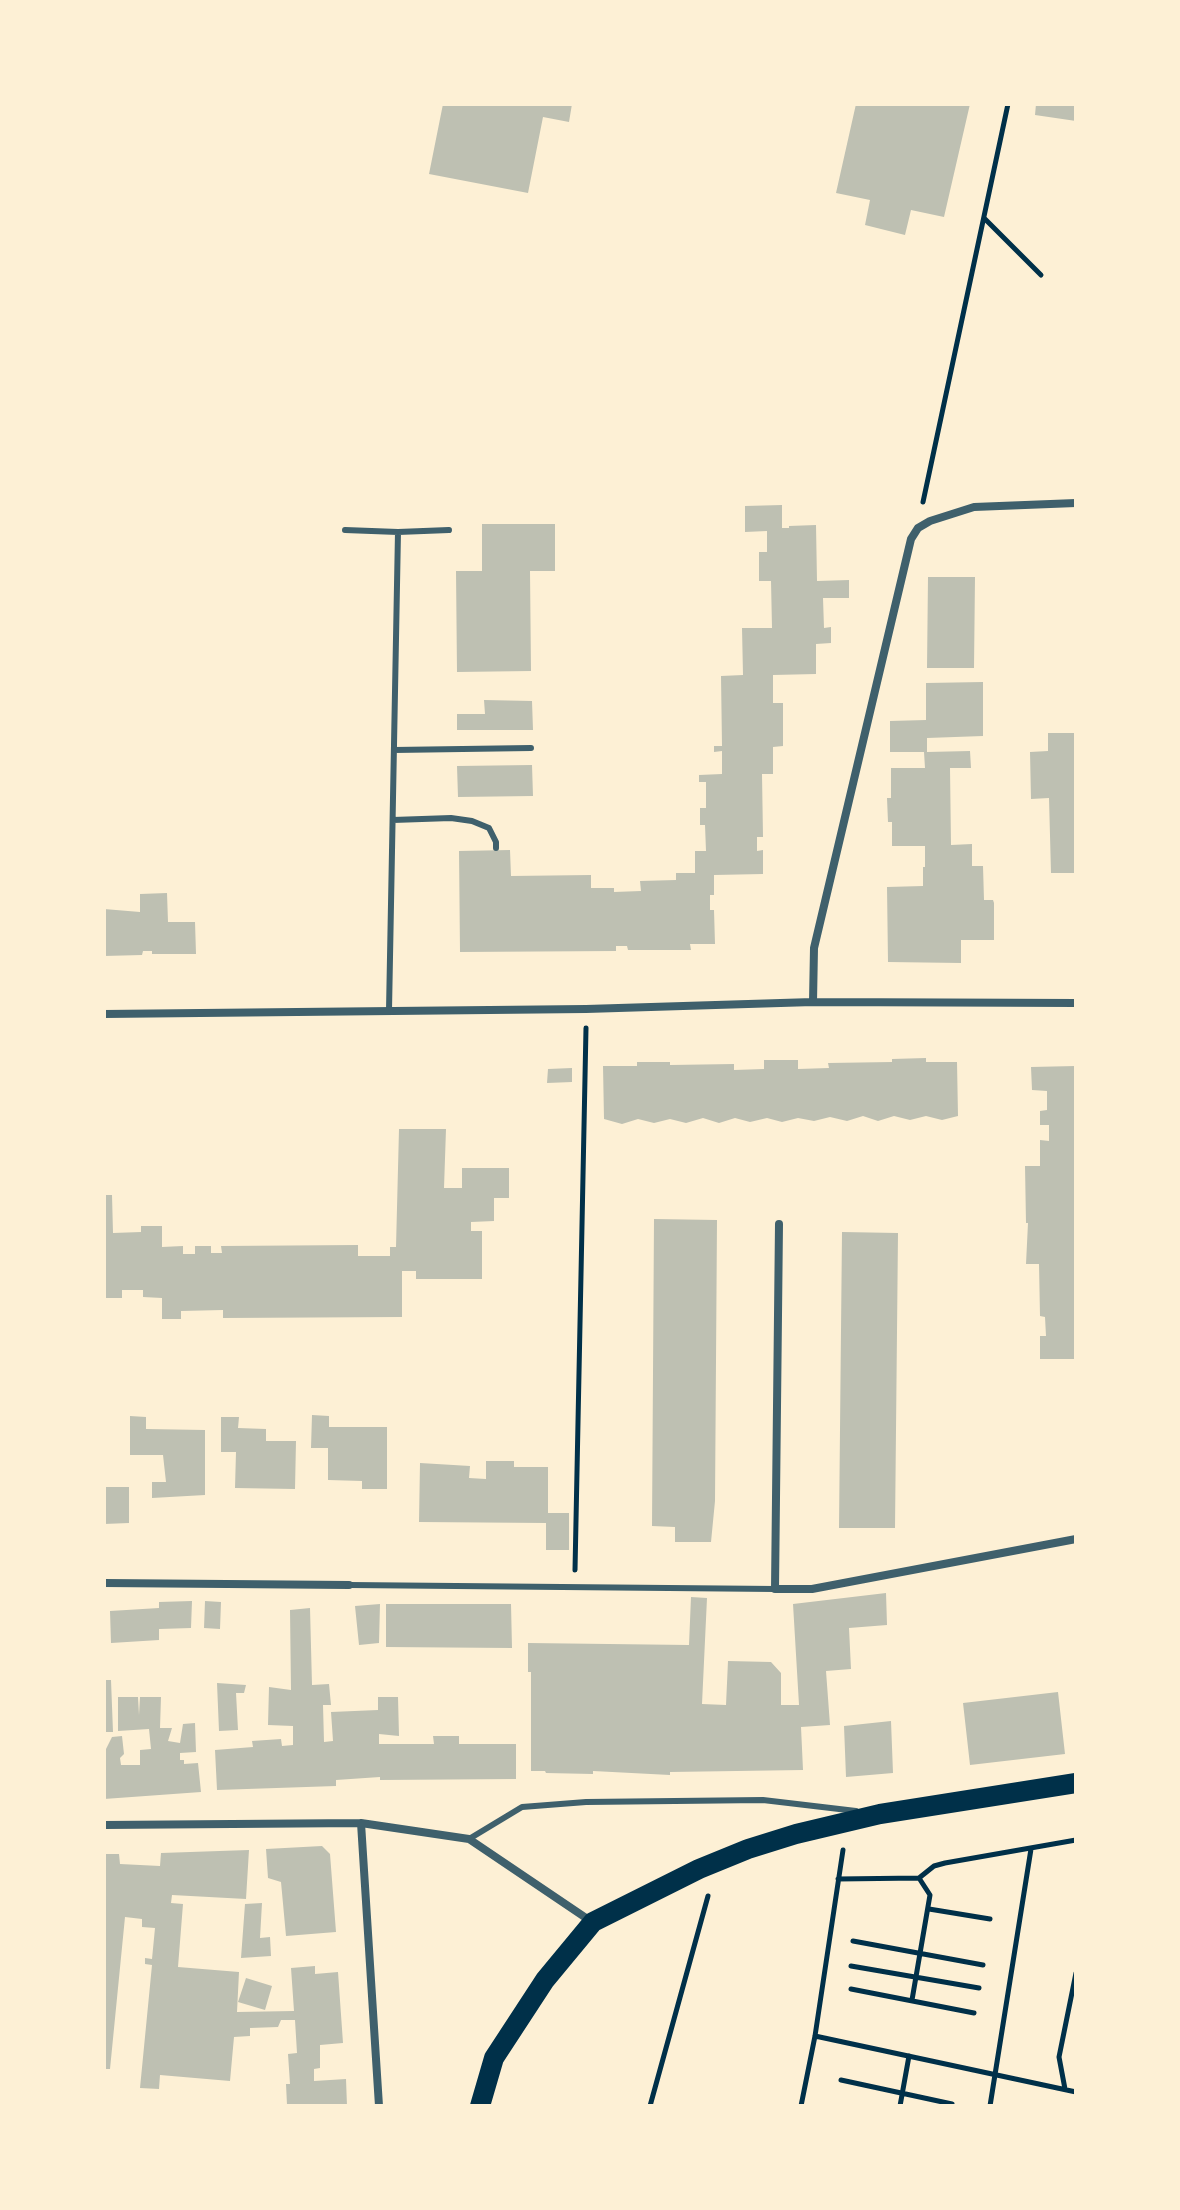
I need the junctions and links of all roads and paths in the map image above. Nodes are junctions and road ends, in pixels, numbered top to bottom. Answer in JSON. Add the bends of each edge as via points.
{"nodes":[{"id":1,"x":1008,"y":104,"type":"edge"},
{"id":2,"x":983,"y":217,"type":"junction"},
{"id":3,"x":1041,"y":275,"type":"dead end"},
{"id":4,"x":1076,"y":503,"type":"edge"},
{"id":5,"x":918,"y":528,"type":"junction"},
{"id":6,"x":345,"y":530,"type":"dead end"},
{"id":7,"x":449,"y":530,"type":"dead end"},
{"id":8,"x":398,"y":532,"type":"junction"},
{"id":9,"x":531,"y":748,"type":"dead end"},
{"id":10,"x":394,"y":750,"type":"junction"},
{"id":11,"x":393,"y":820,"type":"junction"},
{"id":12,"x":496,"y":848,"type":"dead end"},
{"id":13,"x":813,"y":1002,"type":"junction"},
{"id":14,"x":1076,"y":1003,"type":"edge"},
{"id":15,"x":389,"y":1010,"type":"junction"},
{"id":16,"x":104,"y":1014,"type":"edge"},
{"id":17,"x":586,"y":1049,"type":"dead end"},
{"id":18,"x":779,"y":1224,"type":"dead end"},
{"id":19,"x":1076,"y":1539,"type":"edge"},
{"id":20,"x":104,"y":1583,"type":"edge"},
{"id":21,"x":349,"y":1585,"type":"joint"},
{"id":22,"x":574,"y":1587,"type":"junction"},
{"id":23,"x":775,"y":1589,"type":"junction"},
{"id":24,"x":1076,"y":1783,"type":"edge"},
{"id":25,"x":880,"y":1814,"type":"junction"},
{"id":26,"x":361,"y":1823,"type":"junction"},
{"id":27,"x":104,"y":1825,"type":"edge"},
{"id":28,"x":469,"y":1839,"type":"junction"},
{"id":29,"x":1076,"y":1840,"type":"edge"},
{"id":30,"x":1031,"y":1849,"type":"junction"},
{"id":31,"x":699,"y":1869,"type":"junction"},
{"id":32,"x":919,"y":1878,"type":"junction"},
{"id":33,"x":929,"y":1909,"type":"junction"},
{"id":34,"x":990,"y":1919,"type":"dead end"},
{"id":35,"x":593,"y":1922,"type":"junction"},
{"id":36,"x":853,"y":1941,"type":"dead end"},
{"id":37,"x":920,"y":1954,"type":"junction"},
{"id":38,"x":983,"y":1965,"type":"dead end"},
{"id":39,"x":851,"y":1966,"type":"dead end"},
{"id":40,"x":1076,"y":1973,"type":"edge"},
{"id":41,"x":916,"y":1977,"type":"junction"},
{"id":42,"x":979,"y":1988,"type":"dead end"},
{"id":43,"x":851,"y":1989,"type":"dead end"},
{"id":44,"x":912,"y":2000,"type":"junction"},
{"id":45,"x":974,"y":2013,"type":"dead end"},
{"id":46,"x":815,"y":2036,"type":"junction"},
{"id":47,"x":909,"y":2056,"type":"junction"},
{"id":48,"x":996,"y":2075,"type":"junction"},
{"id":49,"x":841,"y":2080,"type":"dead end"},
{"id":50,"x":1065,"y":2089,"type":"junction"},
{"id":51,"x":1076,"y":2092,"type":"edge"},
{"id":52,"x":903,"y":2094,"type":"junction"},
{"id":53,"x":952,"y":2104,"type":"dead end"},
{"id":54,"x":379,"y":2106,"type":"edge"},
{"id":55,"x":480,"y":2106,"type":"edge"},
{"id":56,"x":650,"y":2106,"type":"edge"},
{"id":57,"x":801,"y":2106,"type":"edge"},
{"id":58,"x":900,"y":2106,"type":"edge"},
{"id":59,"x":990,"y":2106,"type":"edge"}],
"edges":[{"from":1,"to":2,"type":"path"},
{"from":2,"to":3,"type":"path"},
{"from":2,"to":5,"type":"path"},
{"from":4,"to":5,"type":"street","via":[[974,507]]},
{"from":5,"to":13,"type":"street","via":[[896,592],[814,948]]},
{"from":6,"to":8,"type":"lane"},
{"from":7,"to":8,"type":"lane"},
{"from":8,"to":10,"type":"lane"},
{"from":9,"to":10,"type":"lane"},
{"from":10,"to":11,"type":"lane"},
{"from":11,"to":12,"type":"lane","via":[[472,821],[489,828]]},
{"from":11,"to":15,"type":"lane"},
{"from":13,"to":14,"type":"street"},
{"from":13,"to":15,"type":"street"},
{"from":15,"to":16,"type":"street"},
{"from":17,"to":22,"type":"path"},
{"from":18,"to":23,"type":"street"},
{"from":19,"to":23,"type":"street","via":[[812,1589]]},
{"from":20,"to":21,"type":"street"},
{"from":21,"to":22,"type":"lane"},
{"from":22,"to":23,"type":"lane"},
{"from":24,"to":25,"type":"main road"},
{"from":25,"to":28,"type":"lane","via":[[763,1800],[586,1802],[522,1807]]},
{"from":25,"to":31,"type":"main road","via":[[796,1834]]},
{"from":26,"to":27,"type":"street"},
{"from":26,"to":28,"type":"street"},
{"from":26,"to":54,"type":"street"},
{"from":28,"to":35,"type":"street"},
{"from":29,"to":30,"type":"path"},
{"from":30,"to":32,"type":"path","via":[[945,1863]]},
{"from":30,"to":48,"type":"path"},
{"from":31,"to":35,"type":"main road"},
{"from":31,"to":56,"type":"path","via":[[709,1894]]},
{"from":32,"to":33,"type":"path","via":[[930,1895]]},
{"from":32,"to":46,"type":"path","via":[[838,1879]]},
{"from":33,"to":34,"type":"path"},
{"from":33,"to":37,"type":"path"},
{"from":35,"to":55,"type":"main road","via":[[545,1980],[494,2058]]},
{"from":36,"to":37,"type":"path"},
{"from":37,"to":38,"type":"path"},
{"from":37,"to":41,"type":"path"},
{"from":39,"to":41,"type":"path"},
{"from":40,"to":50,"type":"path","via":[[1059,2057]]},
{"from":41,"to":42,"type":"path"},
{"from":41,"to":44,"type":"path"},
{"from":43,"to":44,"type":"path"},
{"from":44,"to":45,"type":"path"},
{"from":46,"to":47,"type":"path"},
{"from":46,"to":57,"type":"path"},
{"from":47,"to":48,"type":"path"},
{"from":47,"to":52,"type":"path"},
{"from":48,"to":50,"type":"path"},
{"from":48,"to":59,"type":"path"},
{"from":49,"to":52,"type":"path"},
{"from":50,"to":51,"type":"path"},
{"from":52,"to":53,"type":"path"},
{"from":52,"to":58,"type":"path"}]}
